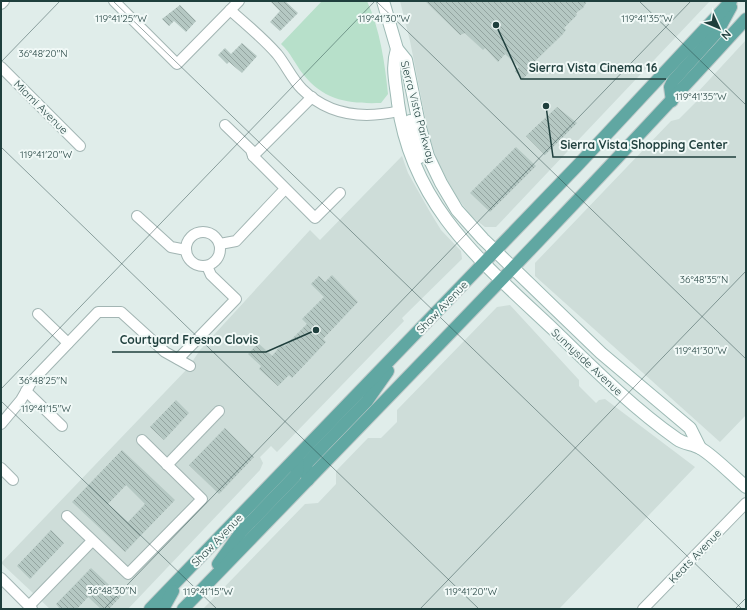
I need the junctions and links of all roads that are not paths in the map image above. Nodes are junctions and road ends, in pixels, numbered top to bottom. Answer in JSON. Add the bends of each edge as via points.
{"nodes":[{"id":1,"x":4,"y":1,"type":"edge"},
{"id":2,"x":114,"y":1,"type":"edge"},
{"id":3,"x":239,"y":1,"type":"edge"},
{"id":4,"x":383,"y":1,"type":"edge"},
{"id":5,"x":731,"y":1,"type":"edge"},
{"id":6,"x":735,"y":1,"type":"edge"},
{"id":7,"x":1,"y":4,"type":"edge"},
{"id":8,"x":230,"y":10,"type":"junction"},
{"id":9,"x":746,"y":19,"type":"edge"},
{"id":10,"x":397,"y":49,"type":"junction"},
{"id":11,"x":1,"y":68,"type":"edge"},
{"id":12,"x":312,"y":97,"type":"junction"},
{"id":13,"x":672,"y":101,"type":"junction"},
{"id":14,"x":399,"y":111,"type":"junction"},
{"id":15,"x":225,"y":125,"type":"dead end"},
{"id":16,"x":80,"y":146,"type":"dead end"},
{"id":17,"x":253,"y":156,"type":"junction"},
{"id":18,"x":286,"y":189,"type":"junction"},
{"id":19,"x":340,"y":193,"type":"dead end"},
{"id":20,"x":448,"y":197,"type":"junction"},
{"id":21,"x":137,"y":216,"type":"dead end"},
{"id":22,"x":220,"y":244,"type":"junction"},
{"id":23,"x":186,"y":250,"type":"junction"},
{"id":24,"x":495,"y":251,"type":"junction"},
{"id":25,"x":484,"y":263,"type":"junction"},
{"id":26,"x":207,"y":266,"type":"junction"},
{"id":27,"x":512,"y":268,"type":"junction"},
{"id":28,"x":501,"y":279,"type":"junction"},
{"id":29,"x":38,"y":314,"type":"dead end"},
{"id":30,"x":68,"y":343,"type":"junction"},
{"id":31,"x":408,"y":343,"type":"junction"},
{"id":32,"x":178,"y":359,"type":"junction"},
{"id":33,"x":190,"y":366,"type":"dead end"},
{"id":34,"x":26,"y":391,"type":"junction"},
{"id":35,"x":219,"y":411,"type":"dead end"},
{"id":36,"x":1,"y":424,"type":"edge"},
{"id":37,"x":62,"y":426,"type":"dead end"},
{"id":38,"x":142,"y":440,"type":"dead end"},
{"id":39,"x":700,"y":448,"type":"junction"},
{"id":40,"x":297,"y":457,"type":"junction"},
{"id":41,"x":167,"y":464,"type":"junction"},
{"id":42,"x":1,"y":468,"type":"edge"},
{"id":43,"x":13,"y":480,"type":"dead end"},
{"id":44,"x":308,"y":480,"type":"junction"},
{"id":45,"x":746,"y":487,"type":"edge"},
{"id":46,"x":746,"y":502,"type":"edge"},
{"id":47,"x":67,"y":516,"type":"dead end"},
{"id":48,"x":92,"y":541,"type":"junction"},
{"id":49,"x":180,"y":577,"type":"junction"},
{"id":50,"x":1,"y":578,"type":"edge"},
{"id":51,"x":193,"y":599,"type":"junction"},
{"id":52,"x":31,"y":608,"type":"edge"},
{"id":53,"x":150,"y":609,"type":"edge"},
{"id":54,"x":163,"y":609,"type":"edge"},
{"id":55,"x":183,"y":609,"type":"edge"},
{"id":56,"x":644,"y":609,"type":"edge"}],
"edges":[{"from":1,"to":7,"type":"street"},
{"from":2,"to":8,"type":"street","via":[[177,64]]},
{"from":3,"to":8,"type":"street"},
{"from":4,"to":10,"type":"main road","name":"Sierra Vista Parkway"},
{"from":5,"to":24,"type":"main road","name":"Shaw Avenue"},
{"from":6,"to":13,"type":"main road","via":[[718,31],[673,81],[670,87]]},
{"from":8,"to":12,"type":"street","via":[[267,43],[302,89]]},
{"from":9,"to":13,"type":"main road"},
{"from":10,"to":14,"type":"main road","name":"Sierra Vista Parkway","via":[[393,62]]},
{"from":10,"to":20,"type":"main road","name":"Sierra Vista Parkway","via":[[406,60],[428,156]]},
{"from":11,"to":16,"type":"street","name":"Miami Avenue"},
{"from":12,"to":14,"type":"street","via":[[327,107],[359,116],[378,116]]},
{"from":12,"to":17,"type":"street"},
{"from":13,"to":27,"type":"main road"},
{"from":14,"to":20,"type":"main road","via":[[409,119],[425,169]]},
{"from":14,"to":25,"type":"main road","name":"Sierra Vista Parkway","via":[[414,167],[423,184],[445,220]]},
{"from":15,"to":17,"type":"street","via":[[251,150]]},
{"from":17,"to":18,"type":"street"},
{"from":18,"to":19,"type":"street","via":[[315,218]]},
{"from":18,"to":22,"type":"street","via":[[236,241]]},
{"from":20,"to":24,"type":"main road","name":"Sierra Vista Parkway"},
{"from":21,"to":23,"type":"street","via":[[171,247]]},
{"from":22,"to":23,"type":"street","via":[[215,236],[200,232],[190,238]]},
{"from":22,"to":26,"type":"street","via":[[220,255]]},
{"from":23,"to":26,"type":"street","via":[[190,261],[195,265]]},
{"from":24,"to":25,"type":"main road","name":"Shaw Avenue"},
{"from":24,"to":27,"type":"main road","name":"Sunnyside Avenue"},
{"from":25,"to":28,"type":"main road","name":"Sunnyside Avenue"},
{"from":25,"to":31,"type":"main road","name":"Shaw Avenue"},
{"from":26,"to":32,"type":"street","via":[[212,275],[236,299]]},
{"from":27,"to":28,"type":"main road"},
{"from":27,"to":39,"type":"main road","name":"Sunnyside Avenue","via":[[611,362],[690,428]]},
{"from":28,"to":39,"type":"main road","name":"Sunnyside Avenue","via":[[631,403],[679,441]]},
{"from":28,"to":44,"type":"main road"},
{"from":29,"to":30,"type":"street"},
{"from":30,"to":32,"type":"street","via":[[98,312],[122,312],[165,352]]},
{"from":30,"to":34,"type":"street","via":[[32,381]]},
{"from":31,"to":40,"type":"main road","name":"Shaw Avenue"},
{"from":31,"to":44,"type":"main road","via":[[367,400],[308,462],[305,469]]},
{"from":32,"to":33,"type":"street"},
{"from":34,"to":36,"type":"street"},
{"from":34,"to":37,"type":"street"},
{"from":35,"to":41,"type":"street"},
{"from":38,"to":41,"type":"street"},
{"from":39,"to":45,"type":"main road","name":"Sunnyside Avenue"},
{"from":40,"to":49,"type":"main road","name":"Shaw Avenue"},
{"from":40,"to":51,"type":"main road","via":[[298,469],[295,476],[241,532]]},
{"from":41,"to":48,"type":"street","via":[[202,499],[128,574]]},
{"from":42,"to":43,"type":"street"},
{"from":44,"to":51,"type":"main road"},
{"from":46,"to":56,"type":"street","name":"Keats Avenue"},
{"from":47,"to":48,"type":"street"},
{"from":48,"to":52,"type":"street"},
{"from":49,"to":53,"type":"main road","name":"Shaw Avenue"},
{"from":49,"to":54,"type":"main road"},
{"from":50,"to":52,"type":"street"},
{"from":51,"to":55,"type":"main road"}]}
